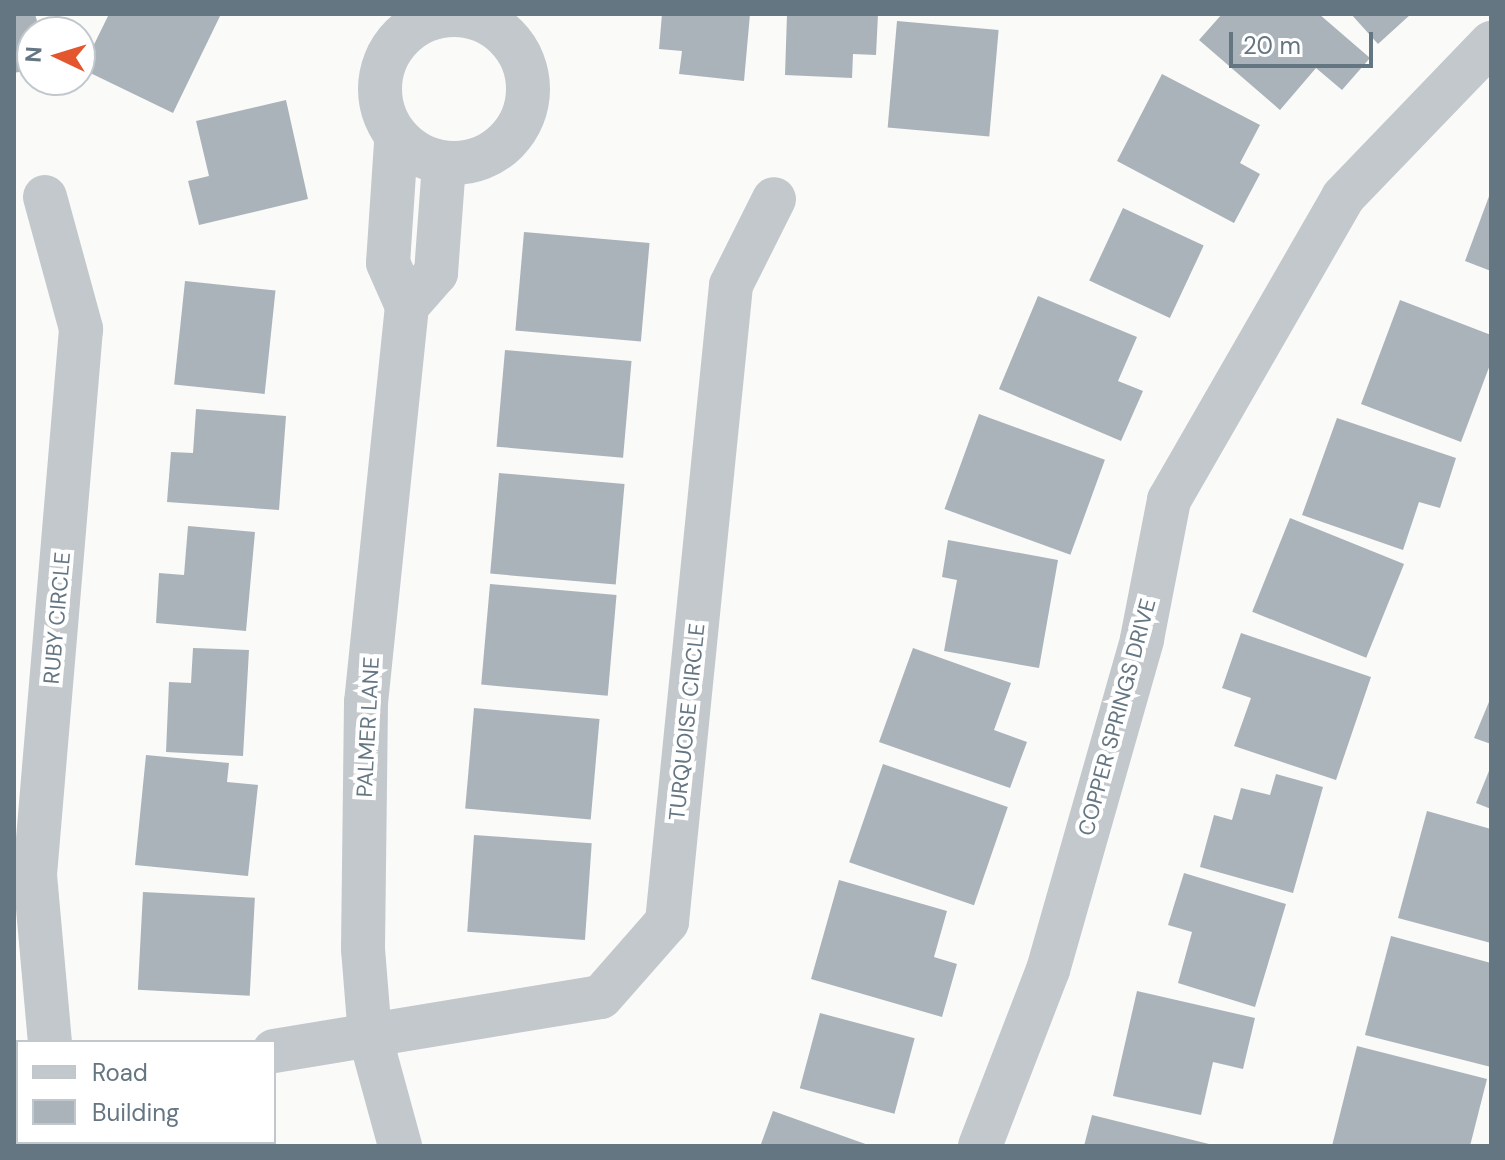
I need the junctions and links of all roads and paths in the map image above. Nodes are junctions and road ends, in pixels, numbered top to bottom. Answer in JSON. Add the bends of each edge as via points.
{"nodes":[{"id":1,"x":445,"y":14,"type":"edge"},
{"id":2,"x":1491,"y":43,"type":"edge"},
{"id":3,"x":396,"y":143,"type":"junction"},
{"id":4,"x":444,"y":163,"type":"junction"},
{"id":5,"x":45,"y":197,"type":"dead end"},
{"id":6,"x":774,"y":199,"type":"dead end"},
{"id":7,"x":407,"y":306,"type":"junction"},
{"id":8,"x":370,"y":1036,"type":"junction"},
{"id":9,"x":50,"y":1040,"type":"edge"},
{"id":10,"x":276,"y":1051,"type":"edge"},
{"id":11,"x":400,"y":1146,"type":"edge"},
{"id":12,"x":980,"y":1146,"type":"edge"}],
"edges":[{"from":1,"to":3,"type":"street","name":"PALMER LANE","via":[[422,22],[388,54],[380,100]]},
{"from":1,"to":4,"type":"street","name":"PALMER LANE","via":[[493,25],[524,64],[529,90],[512,136],[469,163]]},
{"from":2,"to":12,"type":"street","name":"COPPER SPRINGS DRIVE","via":[[1343,197],[1169,500],[1142,639],[1048,970]]},
{"from":3,"to":4,"type":"street"},
{"from":3,"to":7,"type":"street","name":"PALMER LANE","via":[[388,263]]},
{"from":4,"to":7,"type":"street","via":[[436,273]]},
{"from":5,"to":9,"type":"street","name":"RUBY CIRCLE","via":[[81,329],[35,875]]},
{"from":6,"to":8,"type":"street","name":"TURQUOISE CIRCLE","via":[[731,285],[667,922],[601,997]]},
{"from":7,"to":8,"type":"street","name":"PALMER LANE","via":[[366,702],[363,949]]},
{"from":8,"to":10,"type":"street","name":"TURQUOISE CIRCLE"},
{"from":8,"to":11,"type":"street","name":"PALMER LANE"}]}
